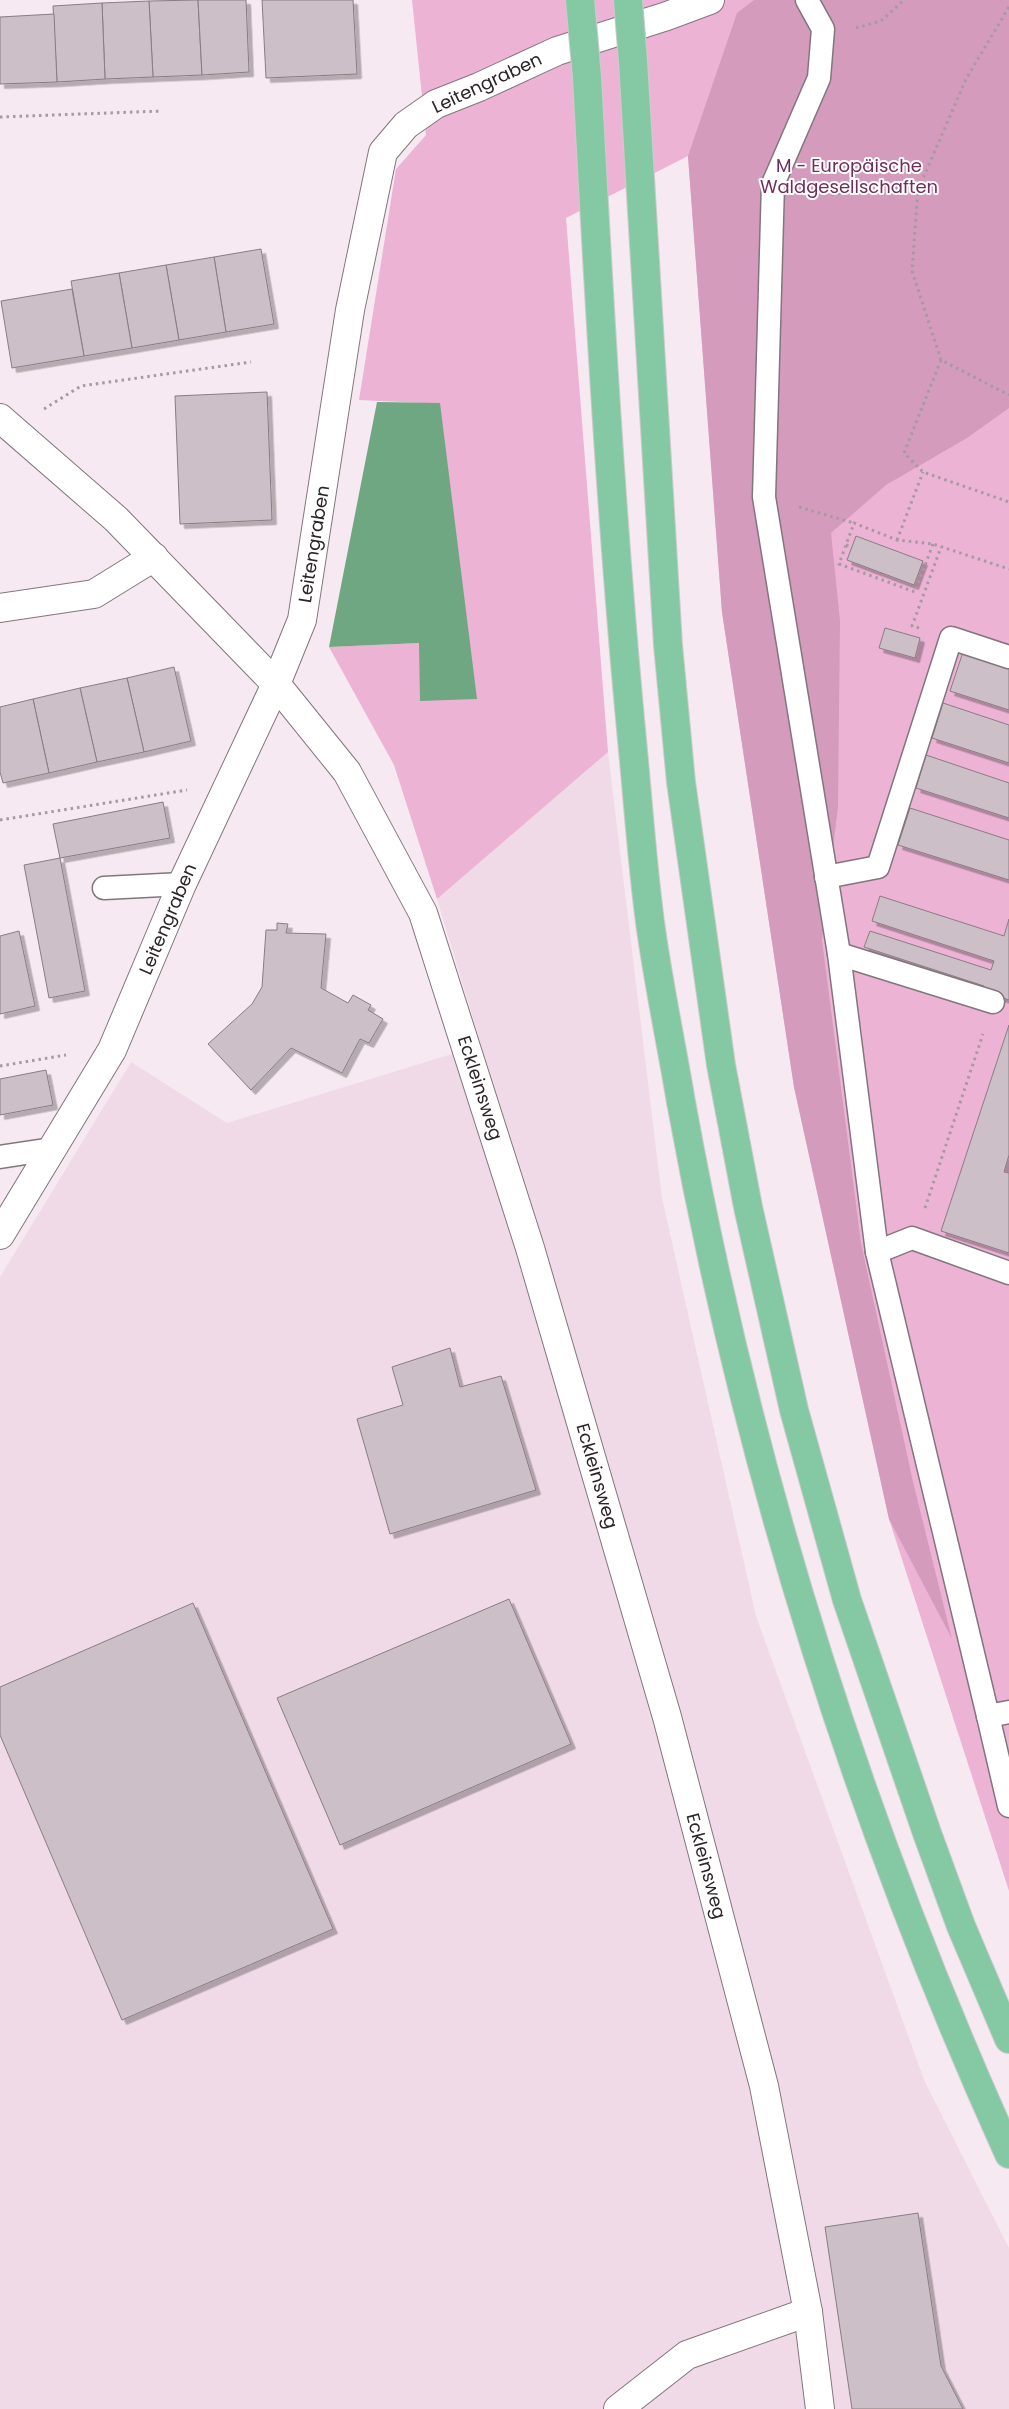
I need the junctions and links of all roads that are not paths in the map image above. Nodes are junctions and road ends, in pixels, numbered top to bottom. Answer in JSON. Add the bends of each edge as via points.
{"nodes":[{"id":1,"x":580,"y":0,"type":"edge"},
{"id":2,"x":628,"y":0,"type":"edge"},
{"id":3,"x":710,"y":0,"type":"edge"},
{"id":4,"x":807,"y":0,"type":"edge"},
{"id":5,"x":7,"y":423,"type":"edge"},
{"id":6,"x":154,"y":557,"type":"junction"},
{"id":7,"x":0,"y":608,"type":"edge"},
{"id":8,"x":1009,"y":657,"type":"edge"},
{"id":9,"x":276,"y":684,"type":"junction"},
{"id":10,"x":826,"y":877,"type":"junction"},
{"id":11,"x":182,"y":884,"type":"junction"},
{"id":12,"x":104,"y":888,"type":"dead end"},
{"id":13,"x":839,"y":954,"type":"junction"},
{"id":14,"x":993,"y":1002,"type":"road end"},
{"id":15,"x":52,"y":1149,"type":"junction"},
{"id":16,"x":0,"y":1157,"type":"edge"},
{"id":17,"x":0,"y":1235,"type":"edge"},
{"id":18,"x":878,"y":1252,"type":"junction"},
{"id":19,"x":1009,"y":1273,"type":"edge"},
{"id":20,"x":999,"y":1714,"type":"edge"},
{"id":21,"x":1009,"y":1806,"type":"edge"},
{"id":22,"x":1009,"y":2039,"type":"edge"},
{"id":23,"x":1009,"y":2154,"type":"edge"},
{"id":24,"x":808,"y":2312,"type":"junction"},
{"id":25,"x":618,"y":2409,"type":"edge"},
{"id":26,"x":820,"y":2409,"type":"edge"}],
"edges":[{"from":1,"to":23,"type":"main road","bridge":true,"via":[[619,594],[650,922],[700,1205],[746,1409],[808,1629],[887,1858],[954,2028]]},
{"from":2,"to":22,"type":"main road","bridge":true,"via":[[668,645],[681,782],[702,938],[736,1141],[794,1410],[847,1600],[930,1843]]},
{"from":3,"to":9,"type":"street","name":"Leitengraben","via":[[557,51],[436,104],[406,125],[383,152],[350,310],[302,620]]},
{"from":4,"to":10,"type":"lane","via":[[823,29],[819,78],[773,184],[764,496]]},
{"from":5,"to":6,"type":"street","name":"Eckleinsweg"},
{"from":6,"to":7,"type":"street","via":[[94,594]]},
{"from":6,"to":9,"type":"street","name":"Eckleinsweg"},
{"from":8,"to":10,"type":"lane","via":[[951,638],[878,867]]},
{"from":9,"to":11,"type":"street","name":"Leitengraben"},
{"from":9,"to":24,"type":"street","name":"Eckleinsweg","via":[[347,772],[423,913],[488,1110],[669,1726],[764,2086]]},
{"from":10,"to":13,"type":"lane"},
{"from":11,"to":12,"type":"lane"},
{"from":11,"to":15,"type":"street","name":"Leitengraben","via":[[112,1050]]},
{"from":13,"to":14,"type":"lane"},
{"from":13,"to":18,"type":"lane"},
{"from":15,"to":16,"type":"lane"},
{"from":15,"to":17,"type":"street","name":"Leitengraben"},
{"from":18,"to":19,"type":"lane","via":[[912,1238]]},
{"from":18,"to":20,"type":"lane"},
{"from":20,"to":21,"type":"lane"},
{"from":24,"to":25,"type":"street","via":[[687,2355]]},
{"from":24,"to":26,"type":"street","name":"Eckleinsweg"}]}
